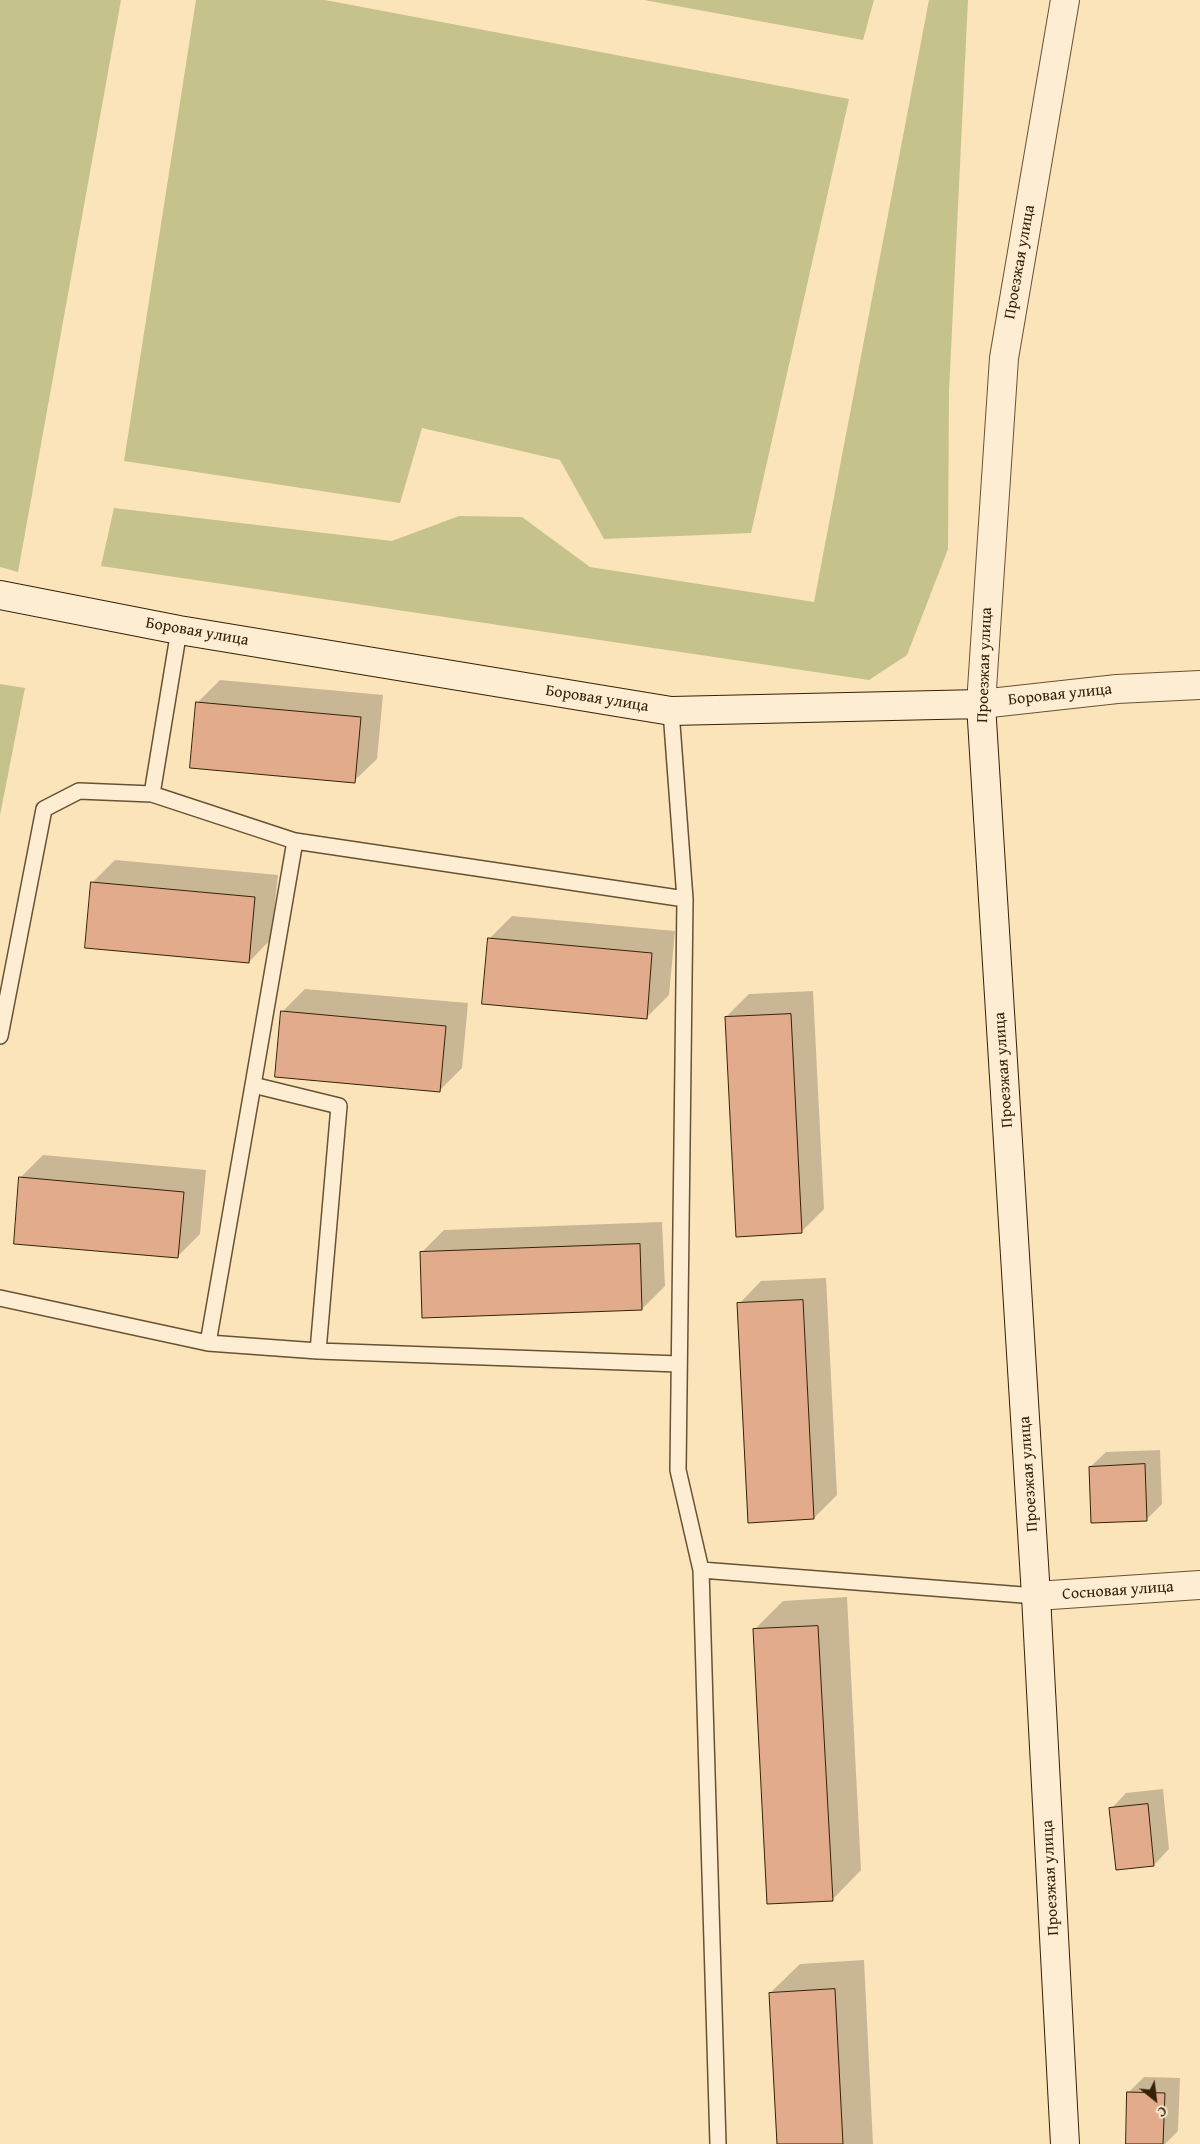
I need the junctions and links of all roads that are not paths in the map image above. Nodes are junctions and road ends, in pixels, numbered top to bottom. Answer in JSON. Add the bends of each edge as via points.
{"nodes":[{"id":1,"x":1065,"y":0,"type":"edge"},
{"id":2,"x":0,"y":595,"type":"edge"},
{"id":3,"x":179,"y":630,"type":"junction"},
{"id":4,"x":1200,"y":684,"type":"edge"},
{"id":5,"x":981,"y":704,"type":"junction"},
{"id":6,"x":670,"y":711,"type":"junction"},
{"id":7,"x":152,"y":794,"type":"junction"},
{"id":8,"x":294,"y":841,"type":"junction"},
{"id":9,"x":685,"y":899,"type":"junction"},
{"id":10,"x":0,"y":1036,"type":"edge"},
{"id":11,"x":254,"y":1085,"type":"junction"},
{"id":12,"x":0,"y":1298,"type":"edge"},
{"id":13,"x":208,"y":1343,"type":"junction"},
{"id":14,"x":318,"y":1351,"type":"junction"},
{"id":15,"x":679,"y":1364,"type":"junction"},
{"id":16,"x":702,"y":1570,"type":"junction"},
{"id":17,"x":1200,"y":1585,"type":"edge"},
{"id":18,"x":1036,"y":1596,"type":"junction"},
{"id":19,"x":718,"y":2144,"type":"edge"},
{"id":20,"x":1065,"y":2144,"type":"edge"}],
"edges":[{"from":1,"to":5,"type":"street","name":"Проезжая улица","via":[[1004,358]]},
{"from":2,"to":3,"type":"street","name":"Боровая улица"},
{"from":3,"to":6,"type":"street","name":"Боровая улица"},
{"from":3,"to":7,"type":"lane"},
{"from":4,"to":5,"type":"street","name":"Боровая улица","via":[[1116,689]]},
{"from":5,"to":6,"type":"street","name":"Боровая улица"},
{"from":5,"to":18,"type":"street","name":"Проезжая улица"},
{"from":6,"to":9,"type":"lane"},
{"from":7,"to":8,"type":"lane"},
{"from":7,"to":10,"type":"lane","via":[[79,791],[44,809]]},
{"from":8,"to":9,"type":"lane"},
{"from":8,"to":11,"type":"lane"},
{"from":9,"to":15,"type":"lane"},
{"from":11,"to":13,"type":"lane"},
{"from":11,"to":14,"type":"lane","via":[[339,1106]]},
{"from":12,"to":13,"type":"lane"},
{"from":13,"to":14,"type":"lane"},
{"from":14,"to":15,"type":"lane"},
{"from":15,"to":16,"type":"lane","via":[[678,1470]]},
{"from":16,"to":18,"type":"lane"},
{"from":16,"to":19,"type":"lane"},
{"from":17,"to":18,"type":"street","name":"Сосновая улица"},
{"from":18,"to":20,"type":"street","name":"Проезжая улица"}]}
